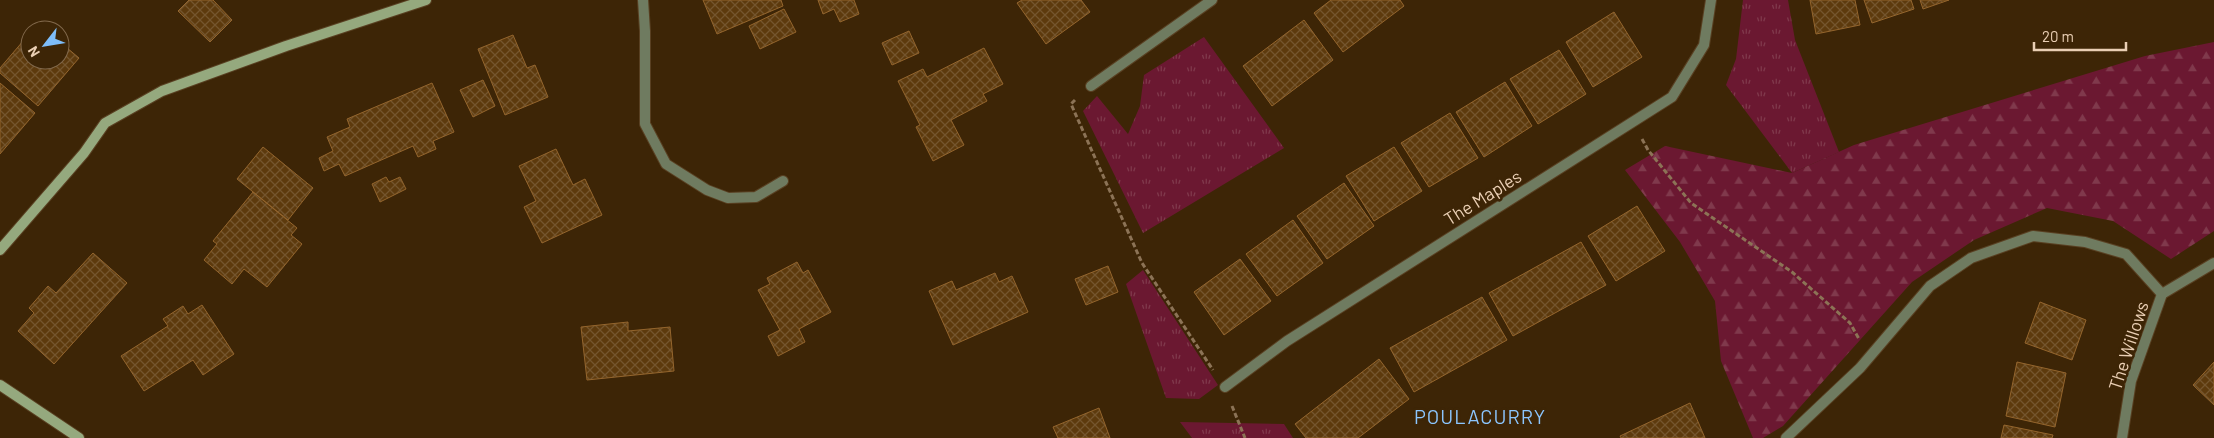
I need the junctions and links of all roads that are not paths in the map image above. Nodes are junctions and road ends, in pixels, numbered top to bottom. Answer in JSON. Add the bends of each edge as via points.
{"nodes":[{"id":1,"x":426,"y":0,"type":"edge"},
{"id":2,"x":643,"y":0,"type":"edge"},
{"id":3,"x":1212,"y":0,"type":"edge"},
{"id":4,"x":1711,"y":0,"type":"edge"},
{"id":5,"x":1091,"y":86,"type":"road end"},
{"id":6,"x":783,"y":181,"type":"dead end"},
{"id":7,"x":0,"y":250,"type":"edge"},
{"id":8,"x":2214,"y":263,"type":"edge"},
{"id":9,"x":2162,"y":294,"type":"junction"},
{"id":10,"x":0,"y":385,"type":"edge"},
{"id":11,"x":1225,"y":388,"type":"road end"},
{"id":12,"x":79,"y":438,"type":"edge"},
{"id":13,"x":1786,"y":438,"type":"edge"},
{"id":14,"x":2122,"y":438,"type":"edge"}],
"edges":[{"from":1,"to":7,"type":"street","via":[[162,91],[105,123],[84,153]]},
{"from":2,"to":6,"type":"street","via":[[646,31],[644,124],[666,164],[707,190],[728,198],[756,197]]},
{"from":3,"to":5,"type":"street"},
{"from":4,"to":11,"type":"street","name":"The Maples","via":[[1704,45],[1672,97],[1287,341]]},
{"from":8,"to":9,"type":"street","name":"The Willows"},
{"from":9,"to":13,"type":"street","via":[[2126,254],[2085,242],[2033,236],[1971,258],[1930,286],[1869,357]]},
{"from":9,"to":14,"type":"street","name":"The Willows","via":[[2131,381]]},
{"from":10,"to":12,"type":"street"}]}
